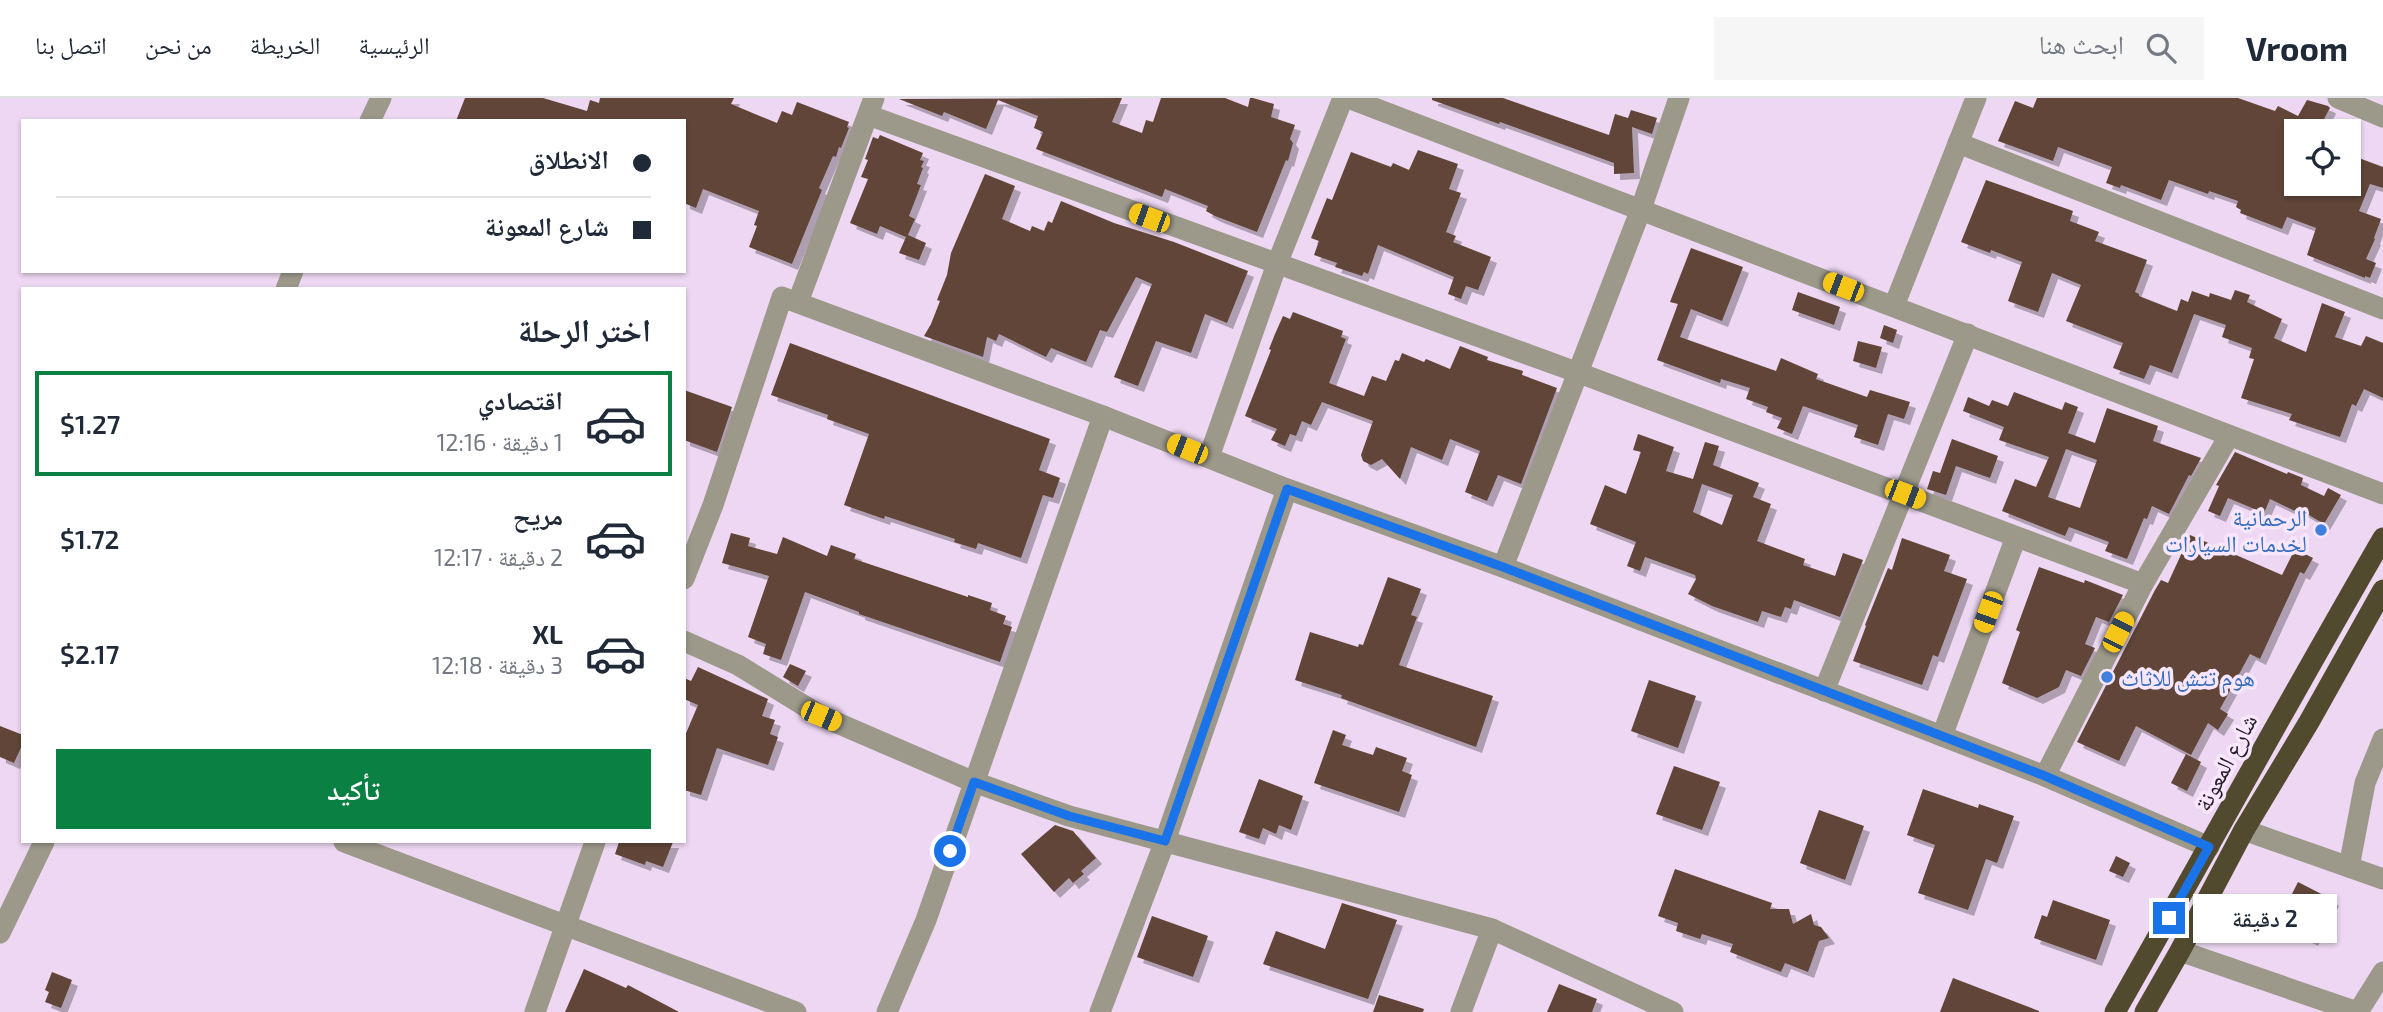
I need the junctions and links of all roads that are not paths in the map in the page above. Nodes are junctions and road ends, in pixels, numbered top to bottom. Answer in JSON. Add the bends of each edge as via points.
{"nodes":[{"id":1,"x":381,"y":98,"type":"edge"},
{"id":2,"x":1345,"y":98,"type":"edge"},
{"id":3,"x":1679,"y":98,"type":"edge"},
{"id":4,"x":1976,"y":98,"type":"edge"},
{"id":5,"x":2337,"y":98,"type":"edge"},
{"id":6,"x":871,"y":107,"type":"edge"},
{"id":7,"x":2383,"y":117,"type":"edge"},
{"id":8,"x":371,"y":119,"type":"edge"},
{"id":9,"x":1958,"y":143,"type":"junction"},
{"id":10,"x":1641,"y":209,"type":"junction"},
{"id":11,"x":1277,"y":264,"type":"junction"},
{"id":12,"x":798,"y":303,"type":"junction"},
{"id":13,"x":1894,"y":306,"type":"junction"},
{"id":14,"x":2383,"y":309,"type":"edge"},
{"id":15,"x":1968,"y":334,"type":"junction"},
{"id":16,"x":1578,"y":373,"type":"junction"},
{"id":17,"x":1103,"y":416,"type":"junction"},
{"id":18,"x":2229,"y":436,"type":"junction"},
{"id":19,"x":1209,"y":457,"type":"junction"},
{"id":20,"x":1287,"y":489,"type":"junction"},
{"id":21,"x":1905,"y":494,"type":"junction"},
{"id":22,"x":2383,"y":494,"type":"edge"},
{"id":23,"x":2016,"y":537,"type":"junction"},
{"id":24,"x":2383,"y":538,"type":"edge"},
{"id":25,"x":1503,"y":567,"type":"junction"},
{"id":26,"x":686,"y":574,"type":"edge"},
{"id":27,"x":2143,"y":584,"type":"junction"},
{"id":28,"x":2383,"y":590,"type":"edge"},
{"id":29,"x":686,"y":642,"type":"edge"},
{"id":30,"x":1824,"y":691,"type":"junction"},
{"id":31,"x":1942,"y":736,"type":"junction"},
{"id":32,"x":2383,"y":739,"type":"edge"},
{"id":33,"x":2045,"y":776,"type":"junction"},
{"id":34,"x":974,"y":782,"type":"junction"},
{"id":35,"x":2244,"y":830,"type":"junction"},
{"id":36,"x":1165,"y":841,"type":"junction"},
{"id":37,"x":44,"y":843,"type":"edge"},
{"id":38,"x":347,"y":843,"type":"edge"},
{"id":39,"x":595,"y":843,"type":"edge"},
{"id":40,"x":2209,"y":847,"type":"junction"},
{"id":41,"x":2349,"y":867,"type":"junction"},
{"id":42,"x":2383,"y":878,"type":"edge"},
{"id":43,"x":566,"y":926,"type":"junction"},
{"id":44,"x":1492,"y":929,"type":"junction"},
{"id":45,"x":0,"y":933,"type":"edge"},
{"id":46,"x":2180,"y":951,"type":"junction"},
{"id":47,"x":2383,"y":972,"type":"edge"},
{"id":48,"x":535,"y":1012,"type":"edge"},
{"id":49,"x":796,"y":1012,"type":"edge"},
{"id":50,"x":887,"y":1012,"type":"edge"},
{"id":51,"x":1100,"y":1012,"type":"edge"},
{"id":52,"x":1461,"y":1012,"type":"edge"},
{"id":53,"x":1672,"y":1012,"type":"edge"},
{"id":54,"x":2115,"y":1012,"type":"edge"},
{"id":55,"x":2145,"y":1012,"type":"edge"},
{"id":56,"x":2357,"y":1012,"type":"edge"}],
"edges":[{"from":1,"to":8,"type":"street"},
{"from":2,"to":10,"type":"street"},
{"from":2,"to":11,"type":"street"},
{"from":3,"to":10,"type":"street"},
{"from":4,"to":9,"type":"street"},
{"from":5,"to":7,"type":"street"},
{"from":6,"to":11,"type":"street"},
{"from":6,"to":12,"type":"street"},
{"from":9,"to":13,"type":"street"},
{"from":9,"to":14,"type":"street"},
{"from":10,"to":13,"type":"street"},
{"from":10,"to":16,"type":"street"},
{"from":11,"to":16,"type":"street"},
{"from":11,"to":19,"type":"street"},
{"from":12,"to":17,"type":"street"},
{"from":12,"to":26,"type":"street","via":[[782,298]]},
{"from":13,"to":15,"type":"street"},
{"from":15,"to":18,"type":"street"},
{"from":15,"to":21,"type":"street"},
{"from":16,"to":21,"type":"street"},
{"from":16,"to":25,"type":"street"},
{"from":17,"to":19,"type":"street"},
{"from":17,"to":34,"type":"street"},
{"from":18,"to":22,"type":"street"},
{"from":18,"to":27,"type":"street"},
{"from":19,"to":20,"type":"street"},
{"from":20,"to":25,"type":"street"},
{"from":20,"to":36,"type":"street"},
{"from":21,"to":23,"type":"street"},
{"from":21,"to":30,"type":"street"},
{"from":23,"to":27,"type":"street"},
{"from":23,"to":31,"type":"street"},
{"from":24,"to":40,"type":"highway","name":"شارع المعونة"},
{"from":25,"to":30,"type":"street"},
{"from":27,"to":33,"type":"street"},
{"from":28,"to":35,"type":"highway"},
{"from":29,"to":34,"type":"street","via":[[738,666],[821,716]]},
{"from":30,"to":31,"type":"street"},
{"from":31,"to":33,"type":"street"},
{"from":32,"to":41,"type":"street","via":[[2365,783]]},
{"from":33,"to":40,"type":"street"},
{"from":34,"to":36,"type":"street","via":[[1069,816]]},
{"from":34,"to":50,"type":"street","via":[[926,920]]},
{"from":35,"to":41,"type":"street"},
{"from":35,"to":46,"type":"highway"},
{"from":36,"to":44,"type":"street"},
{"from":36,"to":51,"type":"street"},
{"from":37,"to":45,"type":"street"},
{"from":38,"to":43,"type":"street"},
{"from":39,"to":43,"type":"street"},
{"from":40,"to":54,"type":"highway","name":"شارع المعونة"},
{"from":41,"to":42,"type":"street"},
{"from":43,"to":48,"type":"street"},
{"from":43,"to":49,"type":"street"},
{"from":44,"to":52,"type":"street"},
{"from":44,"to":53,"type":"street"},
{"from":46,"to":55,"type":"highway"},
{"from":46,"to":56,"type":"street"},
{"from":47,"to":56,"type":"street"}]}
